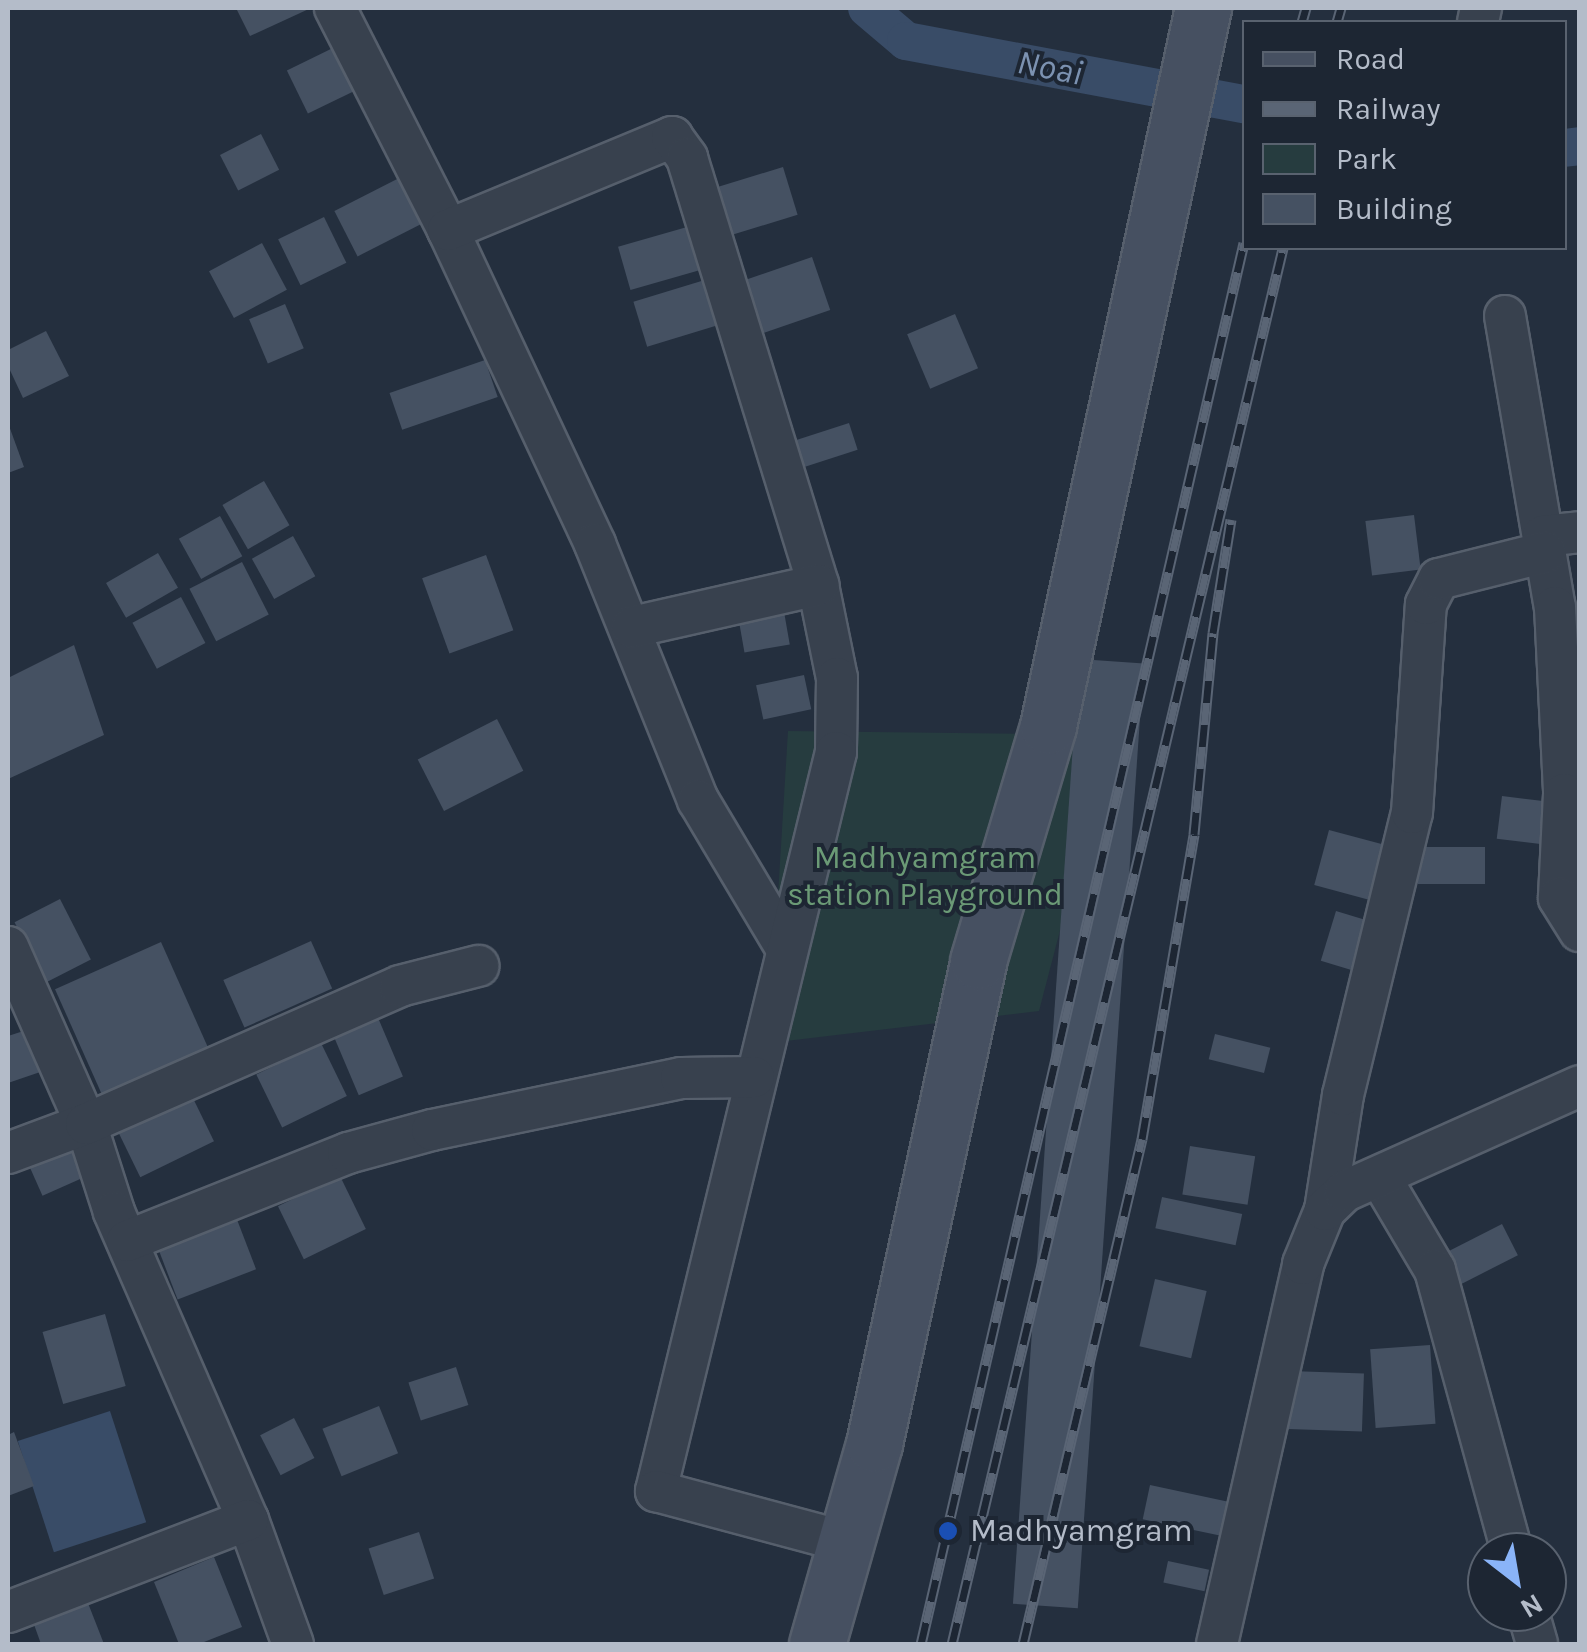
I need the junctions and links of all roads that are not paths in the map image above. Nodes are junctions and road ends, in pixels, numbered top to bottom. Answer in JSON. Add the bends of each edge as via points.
{"nodes":[{"id":1,"x":336,"y":8,"type":"edge"},
{"id":2,"x":1203,"y":8,"type":"edge"},
{"id":3,"x":448,"y":230,"type":"junction"},
{"id":4,"x":1505,"y":316,"type":"dead end"},
{"id":5,"x":1556,"y":540,"type":"edge"},
{"id":6,"x":818,"y":584,"type":"junction"},
{"id":7,"x":632,"y":627,"type":"junction"},
{"id":8,"x":1580,"y":931,"type":"edge"},
{"id":9,"x":786,"y":946,"type":"junction"},
{"id":10,"x":8,"y":947,"type":"edge"},
{"id":11,"x":478,"y":966,"type":"dead end"},
{"id":12,"x":754,"y":1077,"type":"junction"},
{"id":13,"x":1580,"y":1086,"type":"edge"},
{"id":14,"x":86,"y":1124,"type":"junction"},
{"id":15,"x":8,"y":1153,"type":"edge"},
{"id":16,"x":1380,"y":1177,"type":"junction"},
{"id":17,"x":1325,"y":1210,"type":"junction"},
{"id":18,"x":127,"y":1241,"type":"junction"},
{"id":19,"x":248,"y":1520,"type":"junction"},
{"id":20,"x":1507,"y":1532,"type":"edge"},
{"id":21,"x":846,"y":1542,"type":"junction"},
{"id":22,"x":8,"y":1612,"type":"edge"},
{"id":23,"x":294,"y":1644,"type":"edge"},
{"id":24,"x":817,"y":1644,"type":"edge"},
{"id":25,"x":1217,"y":1644,"type":"edge"}],
"edges":[{"from":1,"to":3,"type":"street"},
{"from":2,"to":21,"type":"street","via":[[1048,726],[978,961],[874,1444]]},
{"from":3,"to":6,"type":"street","via":[[672,137],[687,158]]},
{"from":3,"to":7,"type":"street"},
{"from":4,"to":5,"type":"street"},
{"from":5,"to":8,"type":"street","via":[[1564,794],[1559,898]]},
{"from":5,"to":17,"type":"street","via":[[1439,579],[1426,604],[1412,814],[1343,1096]]},
{"from":6,"to":7,"type":"street"},
{"from":6,"to":9,"type":"street","via":[[837,678],[836,752]]},
{"from":7,"to":9,"type":"street","via":[[698,800]]},
{"from":9,"to":12,"type":"street"},
{"from":10,"to":14,"type":"street"},
{"from":11,"to":14,"type":"street","via":[[400,986]]},
{"from":12,"to":18,"type":"street","via":[[682,1078],[432,1130],[348,1153]]},
{"from":12,"to":21,"type":"street","via":[[656,1491]]},
{"from":13,"to":16,"type":"street"},
{"from":14,"to":15,"type":"street"},
{"from":14,"to":18,"type":"street"},
{"from":16,"to":17,"type":"street","via":[[1344,1191]]},
{"from":16,"to":20,"type":"street","via":[[1436,1270]]},
{"from":17,"to":25,"type":"street","via":[[1303,1264]]},
{"from":18,"to":19,"type":"street"},
{"from":19,"to":22,"type":"street"},
{"from":19,"to":23,"type":"street"},
{"from":21,"to":24,"type":"street"}]}
